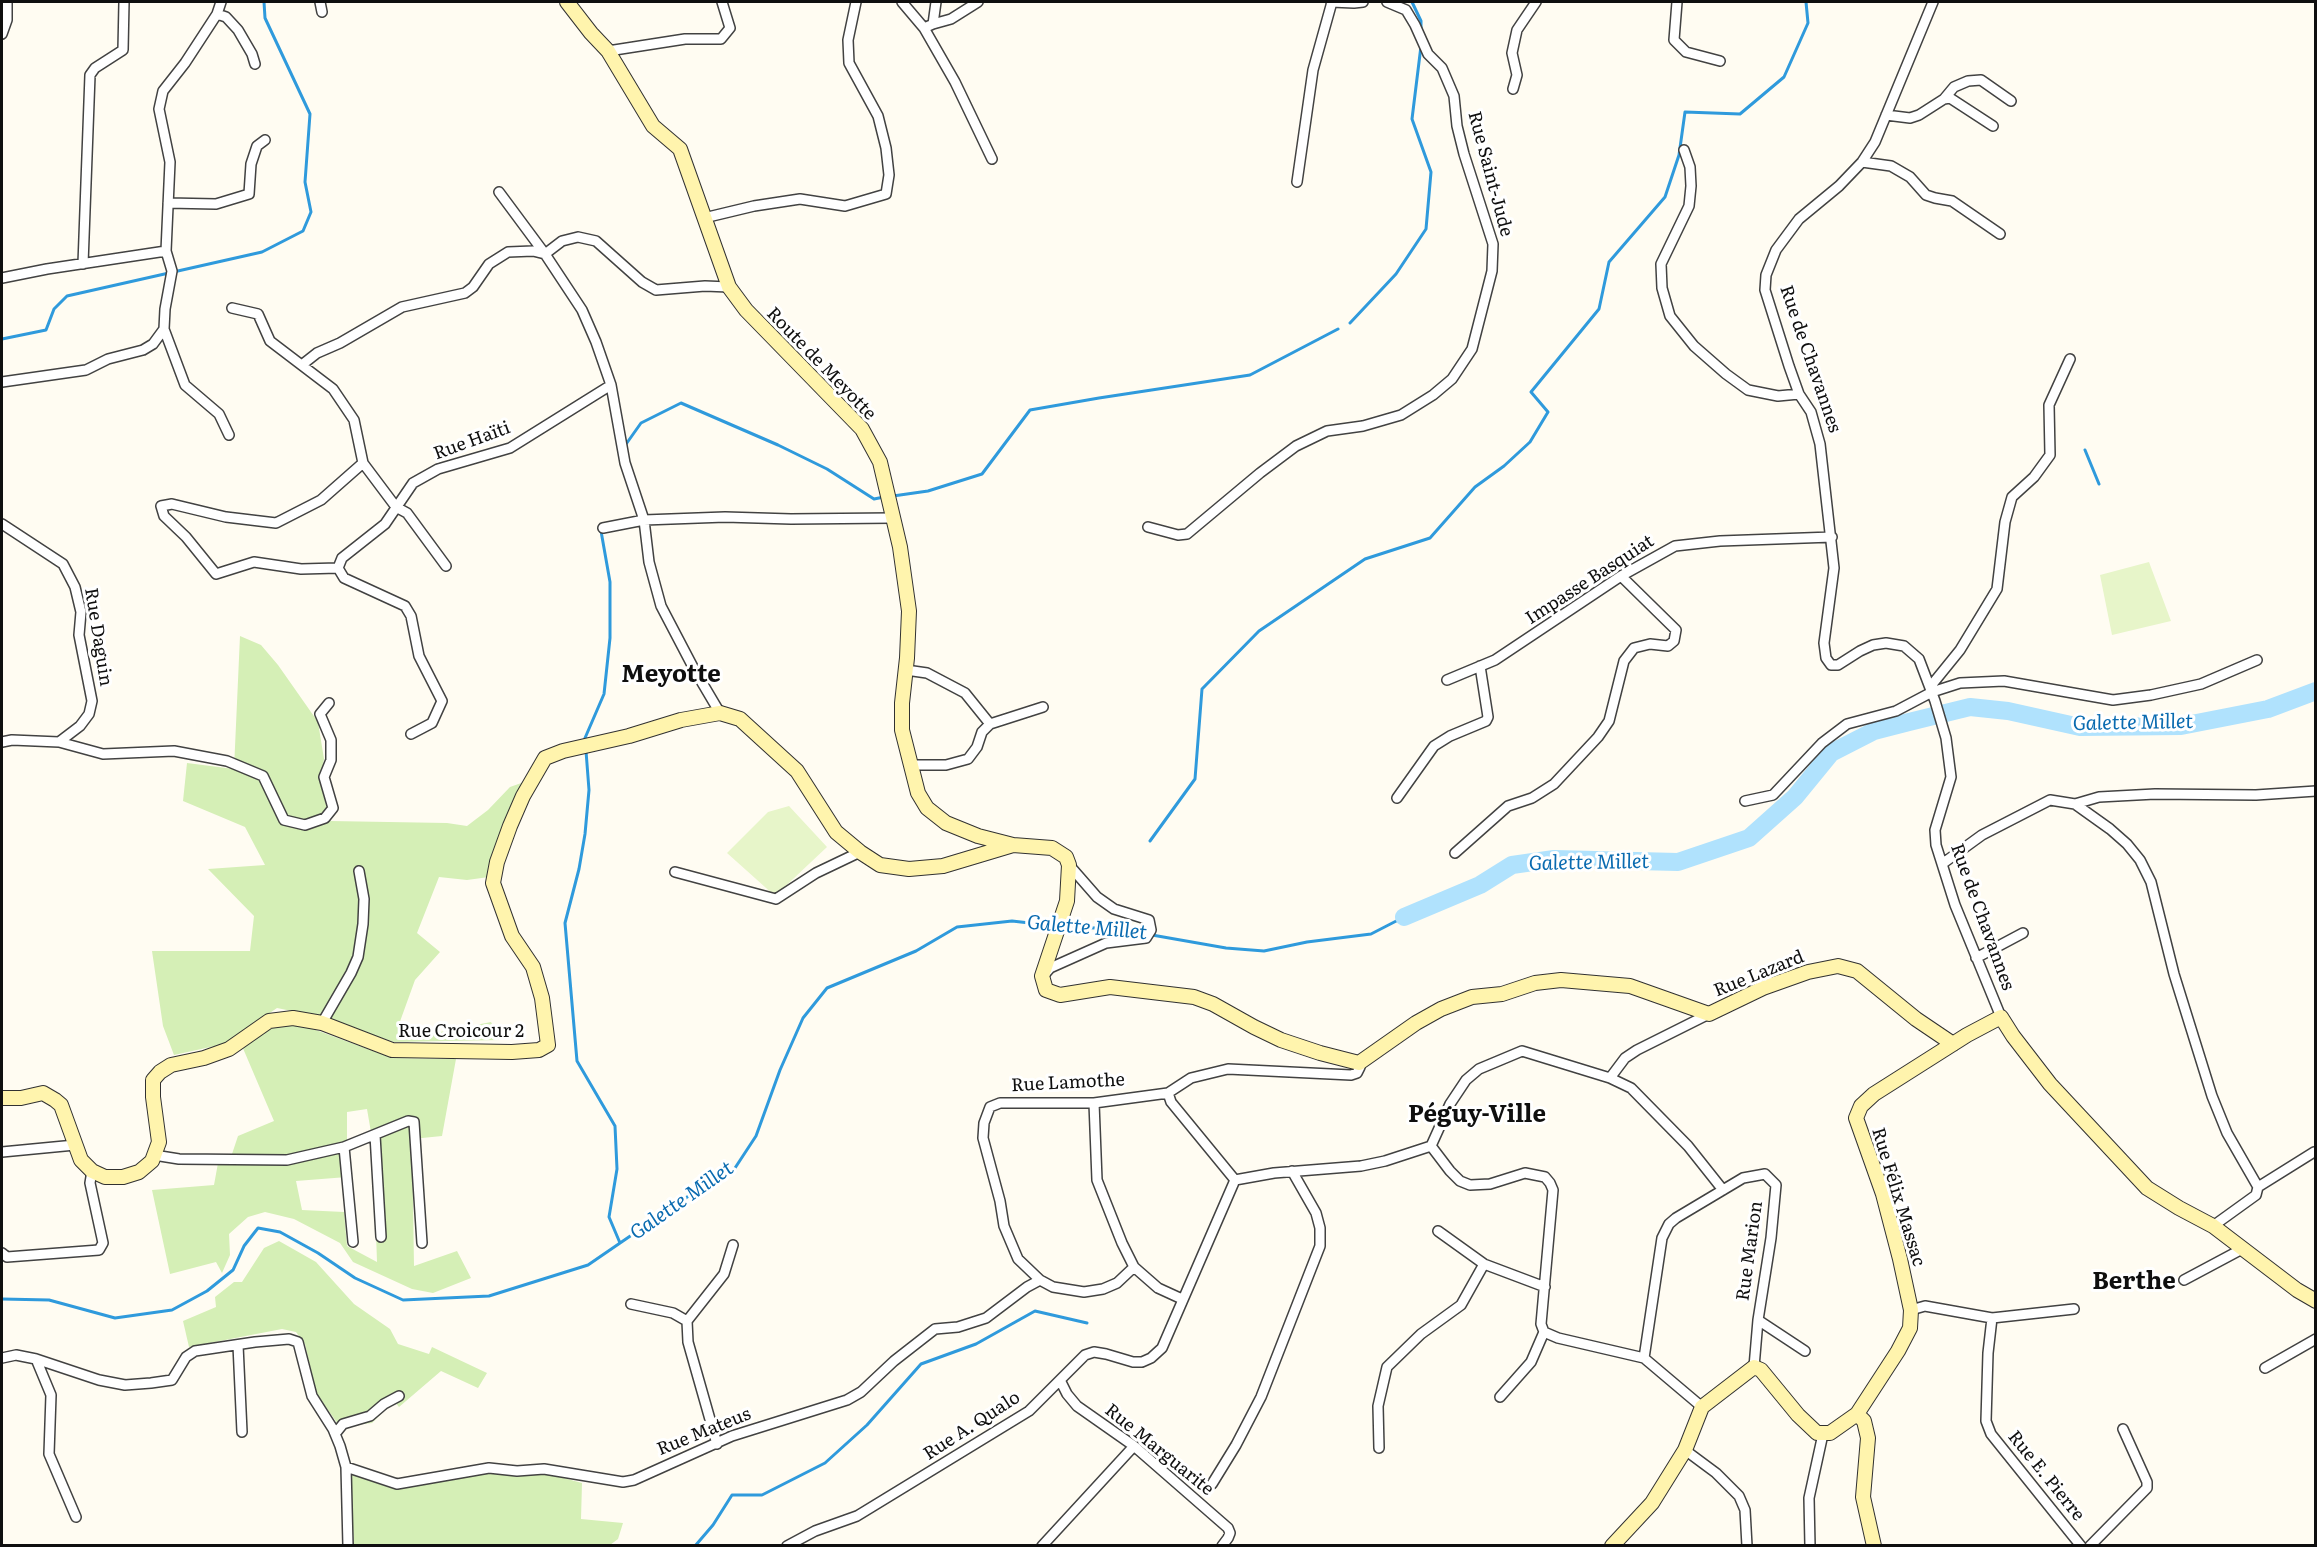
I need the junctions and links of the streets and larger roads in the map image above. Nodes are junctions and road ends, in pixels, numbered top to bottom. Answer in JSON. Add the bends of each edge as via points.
{"nodes":[{"id":1,"x":7,"y":2,"type":"edge"},
{"id":2,"x":124,"y":2,"type":"edge"},
{"id":3,"x":221,"y":2,"type":"edge"},
{"id":4,"x":320,"y":2,"type":"edge"},
{"id":5,"x":567,"y":2,"type":"edge"},
{"id":6,"x":722,"y":2,"type":"edge"},
{"id":7,"x":856,"y":2,"type":"edge"},
{"id":8,"x":902,"y":2,"type":"edge"},
{"id":9,"x":936,"y":2,"type":"edge"},
{"id":10,"x":978,"y":2,"type":"edge"},
{"id":11,"x":1331,"y":2,"type":"edge"},
{"id":12,"x":1363,"y":2,"type":"edge"},
{"id":13,"x":1387,"y":2,"type":"edge"},
{"id":14,"x":1536,"y":2,"type":"edge"},
{"id":15,"x":1677,"y":2,"type":"edge"},
{"id":16,"x":1933,"y":2,"type":"edge"},
{"id":17,"x":322,"y":12,"type":"dead end"},
{"id":18,"x":217,"y":14,"type":"junction"},
{"id":19,"x":928,"y":26,"type":"junction"},
{"id":20,"x":2,"y":34,"type":"edge"},
{"id":21,"x":608,"y":51,"type":"junction"},
{"id":22,"x":1720,"y":61,"type":"dead end"},
{"id":23,"x":255,"y":64,"type":"dead end"},
{"id":24,"x":1513,"y":89,"type":"dead end"},
{"id":25,"x":1944,"y":99,"type":"junction"},
{"id":26,"x":2011,"y":101,"type":"dead end"},
{"id":27,"x":1886,"y":115,"type":"junction"},
{"id":28,"x":1993,"y":126,"type":"dead end"},
{"id":29,"x":265,"y":140,"type":"dead end"},
{"id":30,"x":1684,"y":150,"type":"dead end"},
{"id":31,"x":992,"y":159,"type":"dead end"},
{"id":32,"x":1862,"y":162,"type":"junction"},
{"id":33,"x":1297,"y":182,"type":"dead end"},
{"id":34,"x":499,"y":192,"type":"dead end"},
{"id":35,"x":168,"y":203,"type":"junction"},
{"id":36,"x":704,"y":218,"type":"junction"},
{"id":37,"x":2000,"y":234,"type":"dead end"},
{"id":38,"x":166,"y":251,"type":"junction"},
{"id":39,"x":545,"y":254,"type":"junction"},
{"id":40,"x":83,"y":264,"type":"junction"},
{"id":41,"x":2,"y":278,"type":"edge"},
{"id":42,"x":729,"y":287,"type":"junction"},
{"id":43,"x":232,"y":308,"type":"dead end"},
{"id":44,"x":164,"y":329,"type":"junction"},
{"id":45,"x":2070,"y":359,"type":"dead end"},
{"id":46,"x":303,"y":364,"type":"junction"},
{"id":47,"x":2,"y":382,"type":"edge"},
{"id":48,"x":611,"y":385,"type":"junction"},
{"id":49,"x":1799,"y":394,"type":"junction"},
{"id":50,"x":229,"y":435,"type":"dead end"},
{"id":51,"x":363,"y":463,"type":"junction"},
{"id":52,"x":396,"y":507,"type":"junction"},
{"id":53,"x":892,"y":518,"type":"junction"},
{"id":54,"x":644,"y":520,"type":"junction"},
{"id":55,"x":2,"y":524,"type":"edge"},
{"id":56,"x":1148,"y":527,"type":"dead end"},
{"id":57,"x":603,"y":528,"type":"dead end"},
{"id":58,"x":1832,"y":537,"type":"junction"},
{"id":59,"x":446,"y":566,"type":"dead end"},
{"id":60,"x":338,"y":568,"type":"junction"},
{"id":61,"x":1621,"y":576,"type":"junction"},
{"id":62,"x":2257,"y":660,"type":"dead end"},
{"id":63,"x":1480,"y":666,"type":"junction"},
{"id":64,"x":906,"y":670,"type":"junction"},
{"id":65,"x":1447,"y":680,"type":"dead end"},
{"id":66,"x":1932,"y":693,"type":"junction"},
{"id":67,"x":329,"y":703,"type":"dead end"},
{"id":68,"x":1043,"y":707,"type":"dead end"},
{"id":69,"x":720,"y":713,"type":"junction"},
{"id":70,"x":990,"y":724,"type":"junction"},
{"id":71,"x":411,"y":734,"type":"dead end"},
{"id":72,"x":2,"y":742,"type":"edge"},
{"id":73,"x":59,"y":742,"type":"junction"},
{"id":74,"x":911,"y":765,"type":"junction"},
{"id":75,"x":2316,"y":791,"type":"edge"},
{"id":76,"x":1397,"y":798,"type":"dead end"},
{"id":77,"x":1745,"y":801,"type":"dead end"},
{"id":78,"x":2075,"y":804,"type":"junction"},
{"id":79,"x":1013,"y":845,"type":"junction"},
{"id":80,"x":860,"y":852,"type":"junction"},
{"id":81,"x":1455,"y":853,"type":"dead end"},
{"id":82,"x":1942,"y":864,"type":"junction"},
{"id":83,"x":1069,"y":866,"type":"junction"},
{"id":84,"x":359,"y":871,"type":"dead end"},
{"id":85,"x":675,"y":872,"type":"dead end"},
{"id":86,"x":2023,"y":933,"type":"dead end"},
{"id":87,"x":1976,"y":958,"type":"junction"},
{"id":88,"x":1042,"y":976,"type":"junction"},
{"id":89,"x":1709,"y":1014,"type":"junction"},
{"id":90,"x":2001,"y":1017,"type":"junction"},
{"id":91,"x":322,"y":1023,"type":"junction"},
{"id":92,"x":1953,"y":1044,"type":"junction"},
{"id":93,"x":1359,"y":1063,"type":"junction"},
{"id":94,"x":1610,"y":1078,"type":"junction"},
{"id":95,"x":1168,"y":1093,"type":"junction"},
{"id":96,"x":2,"y":1098,"type":"edge"},
{"id":97,"x":1094,"y":1103,"type":"junction"},
{"id":98,"x":375,"y":1135,"type":"junction"},
{"id":99,"x":75,"y":1145,"type":"junction"},
{"id":100,"x":1431,"y":1146,"type":"junction"},
{"id":101,"x":344,"y":1147,"type":"junction"},
{"id":102,"x":2,"y":1152,"type":"edge"},
{"id":103,"x":2314,"y":1152,"type":"dead end"},
{"id":104,"x":154,"y":1155,"type":"junction"},
{"id":105,"x":92,"y":1170,"type":"junction"},
{"id":106,"x":1292,"y":1171,"type":"junction"},
{"id":107,"x":1235,"y":1180,"type":"junction"},
{"id":108,"x":2258,"y":1187,"type":"junction"},
{"id":109,"x":1723,"y":1190,"type":"junction"},
{"id":110,"x":2213,"y":1226,"type":"junction"},
{"id":111,"x":1438,"y":1231,"type":"dead end"},
{"id":112,"x":381,"y":1237,"type":"dead end"},
{"id":113,"x":353,"y":1242,"type":"dead end"},
{"id":114,"x":422,"y":1243,"type":"dead end"},
{"id":115,"x":733,"y":1245,"type":"dead end"},
{"id":116,"x":2244,"y":1248,"type":"junction"},
{"id":117,"x":2,"y":1253,"type":"edge"},
{"id":118,"x":1484,"y":1264,"type":"junction"},
{"id":119,"x":1134,"y":1267,"type":"junction"},
{"id":120,"x":1040,"y":1280,"type":"junction"},
{"id":121,"x":2184,"y":1280,"type":"dead end"},
{"id":122,"x":1545,"y":1287,"type":"junction"},
{"id":123,"x":1182,"y":1299,"type":"junction"},
{"id":124,"x":2316,"y":1301,"type":"edge"},
{"id":125,"x":631,"y":1304,"type":"dead end"},
{"id":126,"x":2074,"y":1309,"type":"dead end"},
{"id":127,"x":1911,"y":1310,"type":"junction"},
{"id":128,"x":1992,"y":1318,"type":"junction"},
{"id":129,"x":1758,"y":1320,"type":"junction"},
{"id":130,"x":687,"y":1321,"type":"junction"},
{"id":131,"x":1544,"y":1332,"type":"junction"},
{"id":132,"x":2316,"y":1339,"type":"edge"},
{"id":133,"x":238,"y":1345,"type":"junction"},
{"id":134,"x":1805,"y":1352,"type":"dead end"},
{"id":135,"x":2,"y":1358,"type":"edge"},
{"id":136,"x":1644,"y":1358,"type":"junction"},
{"id":137,"x":36,"y":1359,"type":"junction"},
{"id":138,"x":1754,"y":1367,"type":"junction"},
{"id":139,"x":2265,"y":1368,"type":"dead end"},
{"id":140,"x":1059,"y":1380,"type":"junction"},
{"id":141,"x":399,"y":1396,"type":"dead end"},
{"id":142,"x":1500,"y":1397,"type":"dead end"},
{"id":143,"x":1702,"y":1407,"type":"junction"},
{"id":144,"x":1857,"y":1414,"type":"junction"},
{"id":145,"x":2123,"y":1429,"type":"dead end"},
{"id":146,"x":242,"y":1432,"type":"dead end"},
{"id":147,"x":335,"y":1434,"type":"junction"},
{"id":148,"x":1823,"y":1434,"type":"junction"},
{"id":149,"x":717,"y":1444,"type":"junction"},
{"id":150,"x":1134,"y":1446,"type":"junction"},
{"id":151,"x":1379,"y":1448,"type":"dead end"},
{"id":152,"x":1685,"y":1450,"type":"junction"},
{"id":153,"x":346,"y":1467,"type":"junction"},
{"id":154,"x":1212,"y":1484,"type":"dead end"},
{"id":155,"x":76,"y":1517,"type":"dead end"},
{"id":156,"x":1045,"y":1542,"type":"edge"},
{"id":157,"x":348,"y":1545,"type":"edge"},
{"id":158,"x":787,"y":1545,"type":"edge"},
{"id":159,"x":1057,"y":1545,"type":"edge"},
{"id":160,"x":1222,"y":1545,"type":"edge"},
{"id":161,"x":1612,"y":1545,"type":"edge"},
{"id":162,"x":1747,"y":1545,"type":"edge"},
{"id":163,"x":1810,"y":1545,"type":"edge"},
{"id":164,"x":1874,"y":1545,"type":"edge"},
{"id":165,"x":2081,"y":1545,"type":"edge"},
{"id":166,"x":2090,"y":1545,"type":"edge"}],
"edges":[{"from":1,"to":20,"type":"street"},
{"from":2,"to":40,"type":"street","via":[[123,50],[90,75]]},
{"from":3,"to":18,"type":"street"},
{"from":4,"to":17,"type":"street"},
{"from":5,"to":21,"type":"street","name":"Route de Meyotte"},
{"from":6,"to":21,"type":"street","via":[[730,28],[721,39],[685,39]]},
{"from":7,"to":36,"type":"street","via":[[848,40],[849,63],[878,116],[888,166],[886,194],[845,206],[800,199]]},
{"from":8,"to":19,"type":"street"},
{"from":9,"to":19,"type":"street"},
{"from":10,"to":19,"type":"street","via":[[951,19]]},
{"from":11,"to":12,"type":"street"},
{"from":11,"to":33,"type":"street","via":[[1313,70]]},
{"from":13,"to":56,"type":"street","name":"Rue Saint-Jude","via":[[1406,10],[1428,54],[1442,68],[1454,96],[1464,154],[1493,244],[1492,271],[1472,349],[1452,379],[1401,415],[1327,431],[1296,446],[1187,534]]},
{"from":14,"to":24,"type":"street","via":[[1517,30],[1512,53],[1517,75]]},
{"from":15,"to":22,"type":"street","via":[[1674,40],[1686,52]]},
{"from":16,"to":27,"type":"street","name":"Rue de Chavannes"},
{"from":18,"to":23,"type":"street","via":[[226,17],[238,30]]},
{"from":18,"to":35,"type":"street","via":[[163,91],[159,109],[170,162]]},
{"from":19,"to":31,"type":"street"},
{"from":21,"to":36,"type":"street","name":"Route de Meyotte","via":[[653,126],[680,149]]},
{"from":25,"to":26,"type":"street","via":[[1954,87],[1982,80]]},
{"from":25,"to":27,"type":"street","via":[[1910,118]]},
{"from":25,"to":28,"type":"street","via":[[1955,99]]},
{"from":27,"to":32,"type":"street","name":"Rue de Chavannes"},
{"from":29,"to":35,"type":"street","via":[[257,146],[251,164],[249,194],[216,204]]},
{"from":30,"to":49,"type":"street","via":[[1690,166],[1689,206],[1661,264],[1662,288],[1670,316],[1694,346],[1748,390],[1778,396]]},
{"from":32,"to":37,"type":"street","via":[[1891,166],[1910,177],[1926,195],[1952,201]]},
{"from":32,"to":49,"type":"street","name":"Rue de Chavannes","via":[[1799,219],[1776,249],[1766,275],[1768,303]]},
{"from":34,"to":39,"type":"street"},
{"from":35,"to":38,"type":"street"},
{"from":36,"to":42,"type":"street","name":"Route de Meyotte"},
{"from":38,"to":40,"type":"street"},
{"from":38,"to":44,"type":"street","via":[[172,271]]},
{"from":39,"to":42,"type":"street","via":[[562,241],[578,237],[596,242],[656,290]]},
{"from":39,"to":46,"type":"street","via":[[508,252],[489,264],[465,293],[402,307]]},
{"from":39,"to":48,"type":"street","via":[[582,310]]},
{"from":40,"to":41,"type":"street"},
{"from":42,"to":53,"type":"street","name":"Route de Meyotte","via":[[746,310],[862,429],[880,462]]},
{"from":43,"to":46,"type":"street","via":[[258,314],[270,341]]},
{"from":44,"to":47,"type":"street","via":[[143,350],[108,359],[86,370]]},
{"from":44,"to":50,"type":"street","via":[[185,385],[219,414]]},
{"from":45,"to":66,"type":"street","via":[[2049,405],[2050,455],[2012,497],[1997,589]]},
{"from":46,"to":51,"type":"street","via":[[333,389],[354,420]]},
{"from":48,"to":52,"type":"street","name":"Rue Haïti","via":[[510,448],[438,469],[413,483]]},
{"from":48,"to":54,"type":"street","via":[[625,463]]},
{"from":49,"to":58,"type":"street","name":"Rue de Chavannes","via":[[1811,412],[1820,444]]},
{"from":51,"to":52,"type":"street"},
{"from":51,"to":60,"type":"street","via":[[321,500],[276,523],[226,517],[172,504],[161,506],[164,516],[216,574],[254,562],[301,569]]},
{"from":52,"to":59,"type":"street","via":[[407,513]]},
{"from":52,"to":60,"type":"street","name":"Rue Haïti","via":[[385,524],[342,558]]},
{"from":53,"to":54,"type":"street"},
{"from":53,"to":64,"type":"street","name":"Route de Meyotte","via":[[909,611]]},
{"from":54,"to":57,"type":"street"},
{"from":54,"to":69,"type":"street","via":[[649,562],[661,606]]},
{"from":55,"to":73,"type":"street","name":"Rue Daguin","via":[[63,564],[75,586],[81,612],[79,635],[92,701],[80,726]]},
{"from":58,"to":61,"type":"street","name":"Impasse Basquiat","via":[[1675,546]]},
{"from":58,"to":66,"type":"street","name":"Rue de Chavannes","via":[[1834,568],[1824,643],[1826,658],[1831,665],[1838,665],[1873,645],[1904,646],[1919,659]]},
{"from":60,"to":71,"type":"street","via":[[344,578],[405,606],[411,616],[419,656],[442,702],[432,723]]},
{"from":61,"to":63,"type":"street","name":"Impasse Basquiat","via":[[1518,646]]},
{"from":61,"to":81,"type":"street","via":[[1676,630],[1674,641],[1668,646],[1634,648],[1624,661],[1609,721],[1598,737],[1554,784],[1532,798],[1508,806]]},
{"from":62,"to":66,"type":"street","via":[[2201,684],[2113,700],[2004,681],[1960,683]]},
{"from":63,"to":65,"type":"street","name":"Impasse Basquiat"},
{"from":63,"to":76,"type":"street","via":[[1488,717],[1434,746]]},
{"from":64,"to":70,"type":"street","via":[[927,673],[965,693]]},
{"from":64,"to":74,"type":"street","name":"Route de Meyotte","via":[[902,730]]},
{"from":66,"to":77,"type":"street","via":[[1896,711],[1847,724],[1822,743],[1773,795]]},
{"from":66,"to":82,"type":"street","name":"Rue de Chavannes","via":[[1946,738],[1951,777],[1935,830]]},
{"from":67,"to":73,"type":"street","via":[[320,714],[331,740],[331,760],[324,777],[333,808],[325,818],[305,825],[284,820],[263,776],[227,761],[174,752],[103,754]]},
{"from":68,"to":70,"type":"street"},
{"from":69,"to":80,"type":"street","via":[[740,719],[797,771],[836,832]]},
{"from":69,"to":91,"type":"street","name":"Rue Croicour 2","via":[[545,758],[523,796],[493,882],[512,936],[533,967],[548,1045],[539,1050],[512,1052],[392,1050]]},
{"from":70,"to":74,"type":"street","via":[[968,759],[946,765]]},
{"from":72,"to":73,"type":"street"},
{"from":74,"to":79,"type":"street","name":"Route de Meyotte","via":[[918,793],[927,808],[946,823]]},
{"from":75,"to":78,"type":"street","via":[[2099,797]]},
{"from":78,"to":82,"type":"street","via":[[2050,800],[2034,807],[1982,835]]},
{"from":78,"to":108,"type":"street","via":[[2127,844],[2151,882],[2174,974],[2212,1096],[2227,1133]]},
{"from":79,"to":80,"type":"street","via":[[943,866],[909,869],[880,865]]},
{"from":79,"to":83,"type":"street","via":[[1052,848],[1066,857]]},
{"from":80,"to":85,"type":"street","via":[[816,873],[776,899]]},
{"from":82,"to":87,"type":"street","name":"Rue de Chavannes"},
{"from":83,"to":88,"type":"street","via":[[1067,901]]},
{"from":83,"to":88,"type":"street","via":[[1097,897],[1114,909],[1149,920],[1150,934],[1146,938],[1106,943],[1050,968]]},
{"from":84,"to":91,"type":"street","via":[[364,898],[358,957]]},
{"from":86,"to":87,"type":"street"},
{"from":87,"to":90,"type":"street","name":"Rue de Chavannes"},
{"from":88,"to":93,"type":"street","via":[[1046,990],[1056,995],[1110,987],[1194,997],[1281,1040]]},
{"from":89,"to":92,"type":"street","name":"Rue Lazard","via":[[1763,988],[1838,966],[1857,971]]},
{"from":89,"to":93,"type":"street","name":"Rue Lamothe","via":[[1630,986],[1561,980],[1535,983],[1502,994],[1472,997],[1441,1009]]},
{"from":89,"to":94,"type":"street","name":"Rue Lazard","via":[[1637,1050],[1625,1058]]},
{"from":90,"to":92,"type":"street","name":"Rue Félix Massac"},
{"from":90,"to":110,"type":"street","name":"Rue de Chavannes","via":[[2050,1084],[2147,1188]]},
{"from":91,"to":104,"type":"street","name":"Rue Croicour 2","via":[[293,1018],[269,1021],[229,1049],[171,1065],[160,1072],[153,1080],[159,1142]]},
{"from":92,"to":127,"type":"street","name":"Rue Félix Massac","via":[[1874,1094],[1856,1118],[1883,1194]]},
{"from":93,"to":95,"type":"street","name":"Rue Lamothe","via":[[1357,1073],[1351,1075],[1228,1069],[1191,1078]]},
{"from":94,"to":100,"type":"street","via":[[1522,1051],[1499,1059],[1466,1080]]},
{"from":94,"to":109,"type":"street","via":[[1643,1098]]},
{"from":95,"to":97,"type":"street","name":"Rue Lamothe"},
{"from":95,"to":107,"type":"street","via":[[1171,1102]]},
{"from":96,"to":99,"type":"street","via":[[43,1094],[55,1100],[61,1105]]},
{"from":97,"to":119,"type":"street","via":[[1097,1180]]},
{"from":97,"to":120,"type":"street","name":"Rue Lamothe","via":[[1000,1104],[990,1107],[986,1114],[983,1138],[1004,1226],[1018,1259]]},
{"from":98,"to":101,"type":"street"},
{"from":98,"to":112,"type":"street"},
{"from":98,"to":114,"type":"street","via":[[411,1120],[416,1125]]},
{"from":99,"to":102,"type":"street"},
{"from":99,"to":105,"type":"street","via":[[81,1160]]},
{"from":100,"to":106,"type":"street","via":[[1361,1166]]},
{"from":100,"to":122,"type":"street","via":[[1460,1181],[1470,1185],[1490,1184],[1525,1173],[1545,1177],[1550,1183],[1553,1190]]},
{"from":101,"to":104,"type":"street","via":[[287,1160],[179,1159]]},
{"from":101,"to":113,"type":"street"},
{"from":103,"to":108,"type":"street"},
{"from":104,"to":105,"type":"street","via":[[139,1172],[123,1177],[105,1177]]},
{"from":105,"to":117,"type":"street","via":[[90,1184],[103,1243],[99,1250],[7,1257]]},
{"from":106,"to":107,"type":"street"},
{"from":106,"to":154,"type":"street","via":[[1316,1213],[1320,1246],[1261,1397]]},
{"from":107,"to":123,"type":"street","name":"Rue A. Qualo"},
{"from":108,"to":110,"type":"street","via":[[2256,1195]]},
{"from":109,"to":129,"type":"street","name":"Rue Marion","via":[[1743,1178],[1765,1174],[1776,1185]]},
{"from":109,"to":136,"type":"street","name":"Rue Marion","via":[[1676,1218],[1665,1231]]},
{"from":110,"to":116,"type":"street","name":"Rue de Chavannes"},
{"from":111,"to":118,"type":"street"},
{"from":115,"to":130,"type":"street","via":[[724,1274]]},
{"from":116,"to":121,"type":"street"},
{"from":116,"to":124,"type":"street","name":"Rue de Chavannes"},
{"from":118,"to":122,"type":"street"},
{"from":118,"to":151,"type":"street","via":[[1461,1305],[1421,1334],[1387,1367],[1378,1406]]},
{"from":119,"to":120,"type":"street","via":[[1117,1283],[1093,1292],[1067,1291]]},
{"from":119,"to":123,"type":"street","via":[[1158,1288]]},
{"from":120,"to":149,"type":"street","name":"Rue Mateus","via":[[986,1318],[935,1329],[847,1400]]},
{"from":122,"to":131,"type":"street","via":[[1540,1324]]},
{"from":123,"to":140,"type":"street","name":"Rue A. Qualo","via":[[1162,1348],[1151,1358],[1133,1362],[1094,1352],[1085,1355]]},
{"from":125,"to":130,"type":"street","via":[[673,1313]]},
{"from":126,"to":128,"type":"street"},
{"from":127,"to":128,"type":"street","via":[[1925,1306]]},
{"from":127,"to":144,"type":"street","name":"Rue Félix Massac","via":[[1910,1328]]},
{"from":128,"to":165,"type":"street","name":"Rue E. Pierre","via":[[1986,1421],[1991,1434]]},
{"from":129,"to":134,"type":"street"},
{"from":129,"to":138,"type":"street","name":"Rue Marion"},
{"from":130,"to":149,"type":"street","via":[[688,1342]]},
{"from":131,"to":136,"type":"street"},
{"from":131,"to":142,"type":"street","via":[[1531,1362]]},
{"from":132,"to":139,"type":"street"},
{"from":133,"to":137,"type":"street","via":[[195,1351],[186,1357],[172,1380],[125,1385]]},
{"from":133,"to":146,"type":"street"},
{"from":133,"to":147,"type":"street","via":[[289,1339],[298,1342],[312,1396]]},
{"from":135,"to":137,"type":"street","via":[[16,1355]]},
{"from":136,"to":143,"type":"street"},
{"from":137,"to":155,"type":"street","via":[[51,1395],[50,1454]]},
{"from":138,"to":143,"type":"street"},
{"from":138,"to":148,"type":"street","via":[[1761,1370],[1810,1428]]},
{"from":140,"to":150,"type":"street","name":"Rue Marguarite","via":[[1077,1406]]},
{"from":140,"to":158,"type":"street","name":"Rue A. Qualo","via":[[1029,1412],[982,1441],[857,1516]]},
{"from":141,"to":147,"type":"street","via":[[370,1416],[343,1424]]},
{"from":143,"to":152,"type":"street"},
{"from":144,"to":148,"type":"street"},
{"from":144,"to":164,"type":"street","via":[[1864,1421],[1868,1438],[1863,1497]]},
{"from":145,"to":166,"type":"street","via":[[2147,1488]]},
{"from":147,"to":153,"type":"street"},
{"from":148,"to":163,"type":"street","via":[[1809,1498]]},
{"from":149,"to":153,"type":"street","name":"Rue Mateus","via":[[623,1482],[544,1469],[489,1468],[398,1484]]},
{"from":150,"to":156,"type":"street"},
{"from":150,"to":160,"type":"street","name":"Rue Marguarite","via":[[1228,1528],[1230,1533]]},
{"from":152,"to":161,"type":"street","via":[[1652,1503]]},
{"from":152,"to":162,"type":"street","via":[[1739,1496],[1745,1510]]},
{"from":153,"to":157,"type":"street"},
{"from":156,"to":159,"type":"street"}]}
